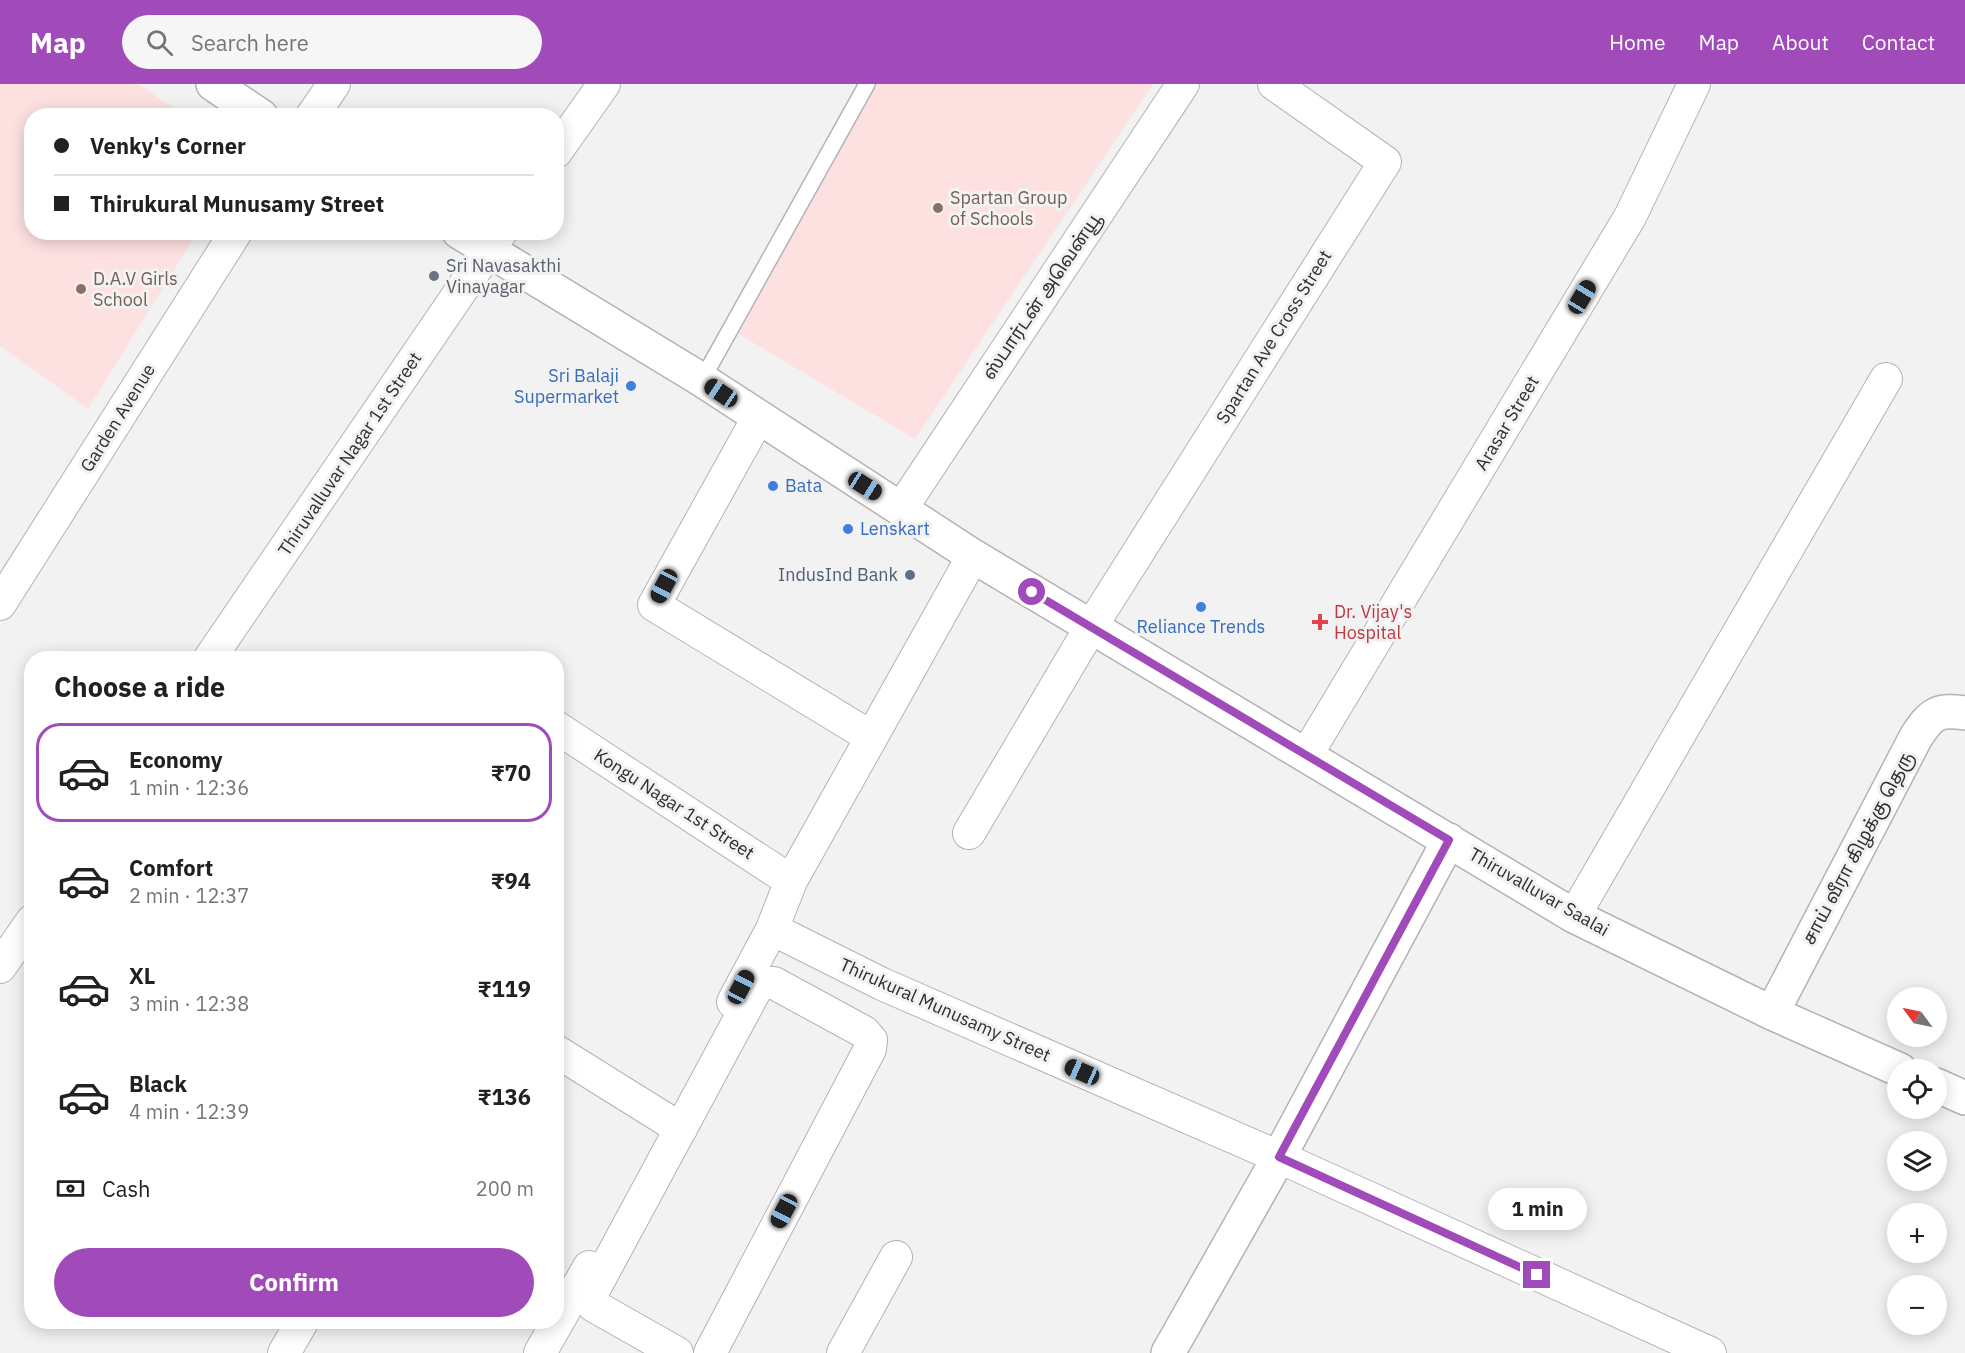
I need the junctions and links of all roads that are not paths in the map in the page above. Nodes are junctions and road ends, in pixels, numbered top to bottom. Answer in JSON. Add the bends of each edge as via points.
{"nodes":[{"id":1,"x":213,"y":84,"type":"edge"},
{"id":2,"x":334,"y":84,"type":"edge"},
{"id":3,"x":604,"y":84,"type":"edge"},
{"id":4,"x":867,"y":84,"type":"edge"},
{"id":5,"x":1183,"y":84,"type":"edge"},
{"id":6,"x":1274,"y":84,"type":"edge"},
{"id":7,"x":1694,"y":84,"type":"edge"},
{"id":8,"x":249,"y":108,"type":"edge"},
{"id":9,"x":318,"y":108,"type":"edge"},
{"id":10,"x":564,"y":141,"type":"edge"},
{"id":11,"x":231,"y":240,"type":"edge"},
{"id":12,"x":495,"y":241,"type":"edge"},
{"id":13,"x":1886,"y":379,"type":"dead end"},
{"id":14,"x":702,"y":380,"type":"junction"},
{"id":15,"x":758,"y":418,"type":"junction"},
{"id":16,"x":901,"y":509,"type":"junction"},
{"id":17,"x":973,"y":556,"type":"junction"},
{"id":18,"x":0,"y":604,"type":"edge"},
{"id":19,"x":1091,"y":627,"type":"junction"},
{"id":20,"x":215,"y":651,"type":"edge"},
{"id":21,"x":1965,"y":713,"type":"edge"},
{"id":22,"x":564,"y":732,"type":"edge"},
{"id":23,"x":871,"y":737,"type":"junction"},
{"id":24,"x":1306,"y":754,"type":"junction"},
{"id":25,"x":969,"y":832,"type":"dead end"},
{"id":26,"x":1449,"y":840,"type":"junction"},
{"id":27,"x":791,"y":881,"type":"junction"},
{"id":28,"x":1574,"y":916,"type":"junction"},
{"id":29,"x":772,"y":929,"type":"junction"},
{"id":30,"x":24,"y":932,"type":"edge"},
{"id":31,"x":0,"y":967,"type":"edge"},
{"id":32,"x":851,"y":969,"type":"junction"},
{"id":33,"x":827,"y":1013,"type":"junction"},
{"id":34,"x":1772,"y":1013,"type":"junction"},
{"id":35,"x":564,"y":1056,"type":"edge"},
{"id":36,"x":1887,"y":1064,"type":"edge"},
{"id":37,"x":1947,"y":1091,"type":"edge"},
{"id":38,"x":1965,"y":1098,"type":"edge"},
{"id":39,"x":675,"y":1125,"type":"junction"},
{"id":40,"x":1279,"y":1157,"type":"junction"},
{"id":41,"x":896,"y":1257,"type":"dead end"},
{"id":42,"x":564,"y":1312,"type":"edge"},
{"id":43,"x":298,"y":1329,"type":"edge"},
{"id":44,"x":554,"y":1329,"type":"edge"},
{"id":45,"x":284,"y":1353,"type":"edge"},
{"id":46,"x":540,"y":1353,"type":"edge"},
{"id":47,"x":676,"y":1353,"type":"edge"},
{"id":48,"x":710,"y":1353,"type":"edge"},
{"id":49,"x":843,"y":1353,"type":"edge"},
{"id":50,"x":1168,"y":1353,"type":"edge"},
{"id":51,"x":1710,"y":1353,"type":"edge"}],
"edges":[{"from":1,"to":8,"type":"street"},
{"from":2,"to":9,"type":"street"},
{"from":3,"to":10,"type":"street"},
{"from":4,"to":14,"type":"lane"},
{"from":5,"to":16,"type":"street","name":"ஸ்பார்டன் அவென்யூ"},
{"from":6,"to":19,"type":"street","name":"Spartan Ave Cross Street","via":[[1385,162]]},
{"from":7,"to":24,"type":"street","name":"Arasar Street","via":[[1630,217]]},
{"from":11,"to":18,"type":"street","name":"Garden Avenue"},
{"from":12,"to":14,"type":"street","name":"Thiruvalluvar Saalai"},
{"from":12,"to":20,"type":"street","name":"Thiruvalluvar Nagar 1st Street"},
{"from":13,"to":28,"type":"street"},
{"from":14,"to":15,"type":"street","name":"Thiruvalluvar Saalai"},
{"from":15,"to":16,"type":"street","name":"Thiruvalluvar Saalai"},
{"from":15,"to":23,"type":"street","via":[[654,605]]},
{"from":16,"to":17,"type":"street","name":"Thiruvalluvar Saalai"},
{"from":17,"to":19,"type":"street","name":"Thiruvalluvar Saalai"},
{"from":17,"to":23,"type":"street"},
{"from":19,"to":24,"type":"street","name":"Thiruvalluvar Saalai"},
{"from":19,"to":25,"type":"street"},
{"from":21,"to":34,"type":"street","name":"சாய் வீரா கிழக்கு தெரு","via":[[1942,711],[1927,719]]},
{"from":22,"to":27,"type":"street","name":"Kongu Nagar 1st Street"},
{"from":23,"to":27,"type":"street"},
{"from":24,"to":26,"type":"street","name":"Thiruvalluvar Saalai"},
{"from":26,"to":28,"type":"street","name":"Thiruvalluvar Saalai"},
{"from":26,"to":40,"type":"street"},
{"from":27,"to":29,"type":"street"},
{"from":28,"to":34,"type":"street","name":"Thiruvalluvar Saalai"},
{"from":29,"to":32,"type":"street","name":"Thirukural Munusamy Street"},
{"from":29,"to":39,"type":"street"},
{"from":30,"to":31,"type":"street"},
{"from":32,"to":33,"type":"street"},
{"from":32,"to":40,"type":"street","name":"Thirukural Munusamy Street"},
{"from":33,"to":39,"type":"street","via":[[774,983],[764,982],[756,989]]},
{"from":33,"to":48,"type":"street","via":[[864,1032],[871,1040],[870,1049]]},
{"from":34,"to":36,"type":"street","name":"Thiruvalluvar Saalai"},
{"from":35,"to":39,"type":"street"},
{"from":37,"to":38,"type":"street"},
{"from":39,"to":42,"type":"street"},
{"from":39,"to":47,"type":"street","via":[[591,1295],[591,1302]]},
{"from":40,"to":50,"type":"street"},
{"from":40,"to":51,"type":"street","name":"Thirukural Munusamy Street"},
{"from":41,"to":49,"type":"street"},
{"from":43,"to":45,"type":"street"},
{"from":44,"to":46,"type":"street"}]}
